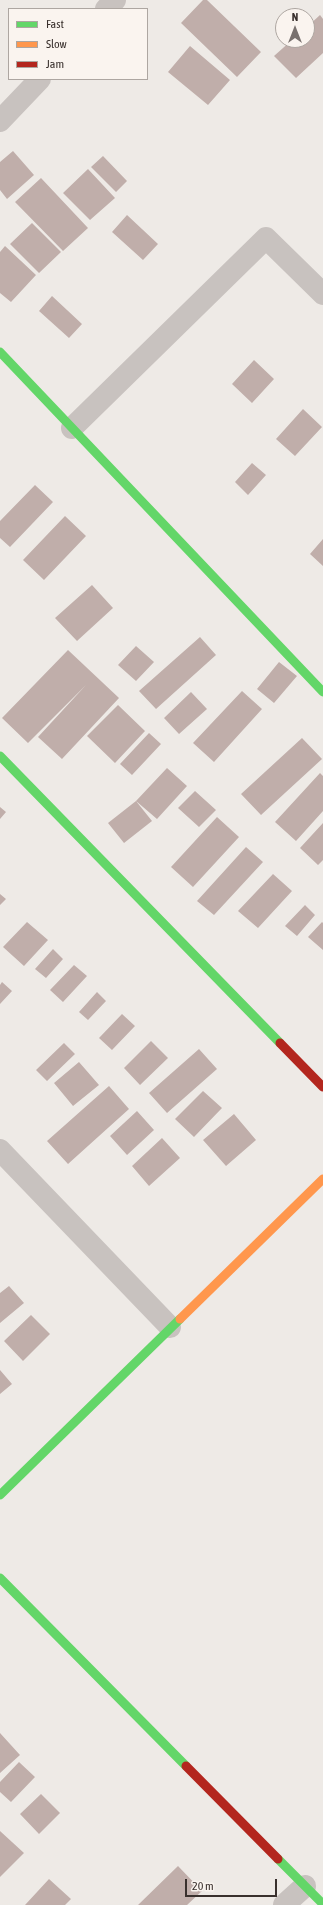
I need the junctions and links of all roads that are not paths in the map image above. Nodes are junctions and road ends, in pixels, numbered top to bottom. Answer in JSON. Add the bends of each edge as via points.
{"nodes":[{"id":1,"x":114,"y":0,"type":"edge"},
{"id":2,"x":107,"y":8,"type":"edge"},
{"id":3,"x":39,"y":80,"type":"edge"},
{"id":4,"x":0,"y":121,"type":"edge"},
{"id":5,"x":323,"y":294,"type":"edge"},
{"id":6,"x":0,"y":352,"type":"edge"},
{"id":7,"x":72,"y":428,"type":"junction"},
{"id":8,"x":323,"y":692,"type":"edge"},
{"id":9,"x":0,"y":756,"type":"edge"},
{"id":10,"x":323,"y":1086,"type":"edge"},
{"id":11,"x":0,"y":1150,"type":"edge"},
{"id":12,"x":323,"y":1179,"type":"edge"},
{"id":13,"x":170,"y":1328,"type":"junction"},
{"id":14,"x":0,"y":1495,"type":"edge"},
{"id":15,"x":0,"y":1578,"type":"edge"},
{"id":16,"x":305,"y":1886,"type":"junction"},
{"id":17,"x":323,"y":1904,"type":"edge"},
{"id":18,"x":284,"y":1905,"type":"edge"}],
"edges":[{"from":1,"to":2,"type":"street"},
{"from":3,"to":4,"type":"street"},
{"from":5,"to":7,"type":"street","via":[[266,238]]},
{"from":6,"to":7,"type":"street"},
{"from":7,"to":8,"type":"street"},
{"from":9,"to":10,"type":"street"},
{"from":11,"to":13,"type":"street"},
{"from":12,"to":13,"type":"street"},
{"from":13,"to":14,"type":"street"},
{"from":15,"to":16,"type":"street"},
{"from":16,"to":17,"type":"street"},
{"from":16,"to":18,"type":"street"}]}
